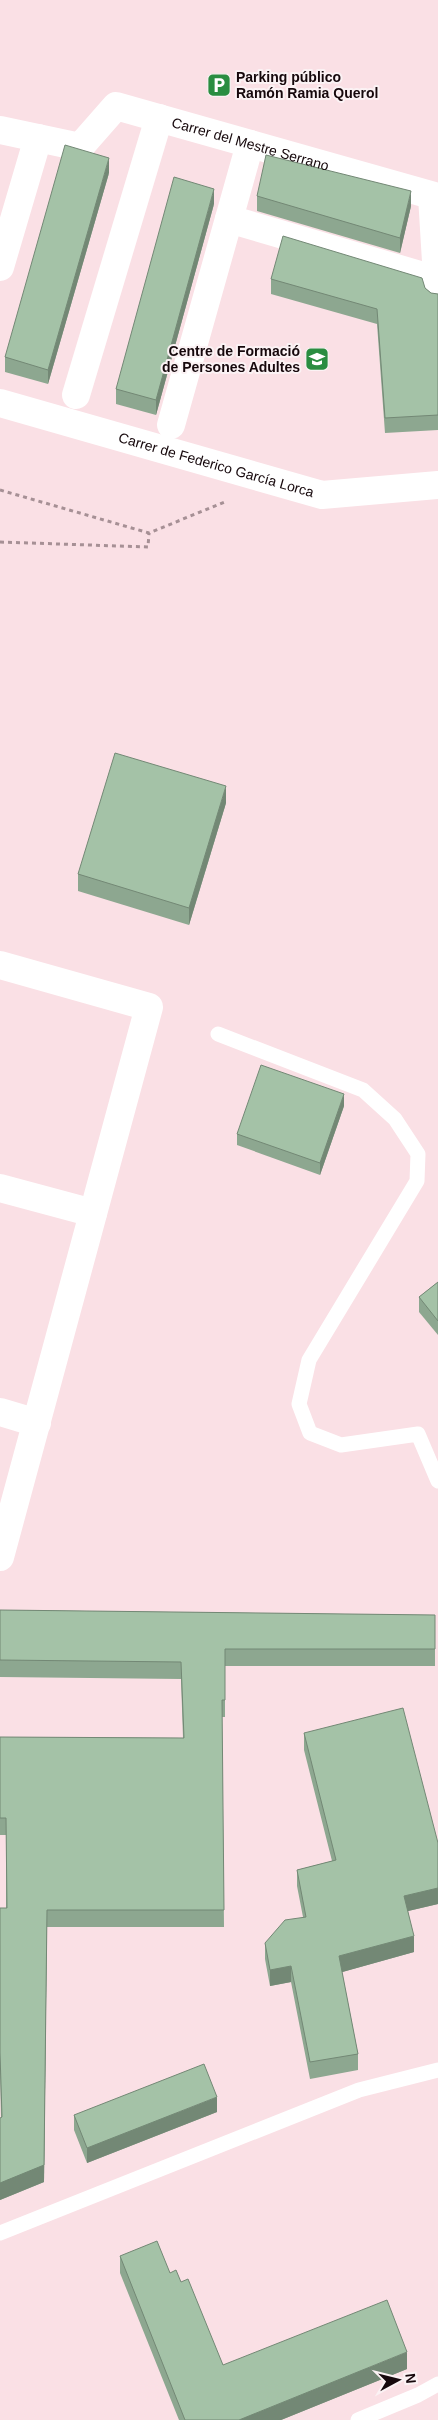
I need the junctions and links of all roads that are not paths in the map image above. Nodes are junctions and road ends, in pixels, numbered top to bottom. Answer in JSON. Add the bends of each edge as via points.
{"nodes":[{"id":1,"x":159,"y":118,"type":"junction"},
{"id":2,"x":0,"y":130,"type":"edge"},
{"id":3,"x":38,"y":138,"type":"junction"},
{"id":4,"x":250,"y":144,"type":"junction"},
{"id":5,"x":435,"y":196,"type":"edge"},
{"id":6,"x":229,"y":220,"type":"junction"},
{"id":7,"x":0,"y":267,"type":"edge"},
{"id":8,"x":438,"y":287,"type":"edge"},
{"id":9,"x":76,"y":395,"type":"dead end"},
{"id":10,"x":0,"y":403,"type":"edge"},
{"id":11,"x":171,"y":424,"type":"dead end"},
{"id":12,"x":438,"y":485,"type":"edge"},
{"id":13,"x":0,"y":965,"type":"edge"},
{"id":14,"x":218,"y":1034,"type":"dead end"},
{"id":15,"x":0,"y":1188,"type":"edge"},
{"id":16,"x":93,"y":1214,"type":"junction"},
{"id":17,"x":0,"y":1412,"type":"edge"},
{"id":18,"x":37,"y":1423,"type":"junction"},
{"id":19,"x":438,"y":1481,"type":"edge"},
{"id":20,"x":0,"y":1557,"type":"edge"},
{"id":21,"x":438,"y":2070,"type":"edge"},
{"id":22,"x":0,"y":2233,"type":"edge"},
{"id":23,"x":438,"y":2384,"type":"edge"},
{"id":24,"x":358,"y":2420,"type":"edge"}],
"edges":[{"from":1,"to":3,"type":"street","name":"Carrer del Mestre Serrano","via":[[116,106],[80,147]]},
{"from":1,"to":4,"type":"street","name":"Carrer del Mestre Serrano"},
{"from":1,"to":9,"type":"street"},
{"from":2,"to":3,"type":"street"},
{"from":3,"to":7,"type":"street"},
{"from":4,"to":5,"type":"street","name":"Carrer del Mestre Serrano"},
{"from":4,"to":6,"type":"street"},
{"from":5,"to":8,"type":"street"},
{"from":6,"to":8,"type":"street"},
{"from":6,"to":11,"type":"street"},
{"from":10,"to":12,"type":"street","name":"Carrer de Federico García Lorca","via":[[322,495]]},
{"from":13,"to":16,"type":"street","via":[[149,1006]]},
{"from":14,"to":19,"type":"lane","via":[[363,1090],[395,1119],[418,1154],[418,1181],[309,1360],[299,1404],[310,1433],[341,1445],[418,1434]]},
{"from":15,"to":16,"type":"street"},
{"from":16,"to":18,"type":"street"},
{"from":17,"to":18,"type":"street"},
{"from":18,"to":20,"type":"street"},
{"from":21,"to":22,"type":"lane","via":[[359,2090]]},
{"from":23,"to":24,"type":"lane"}]}
